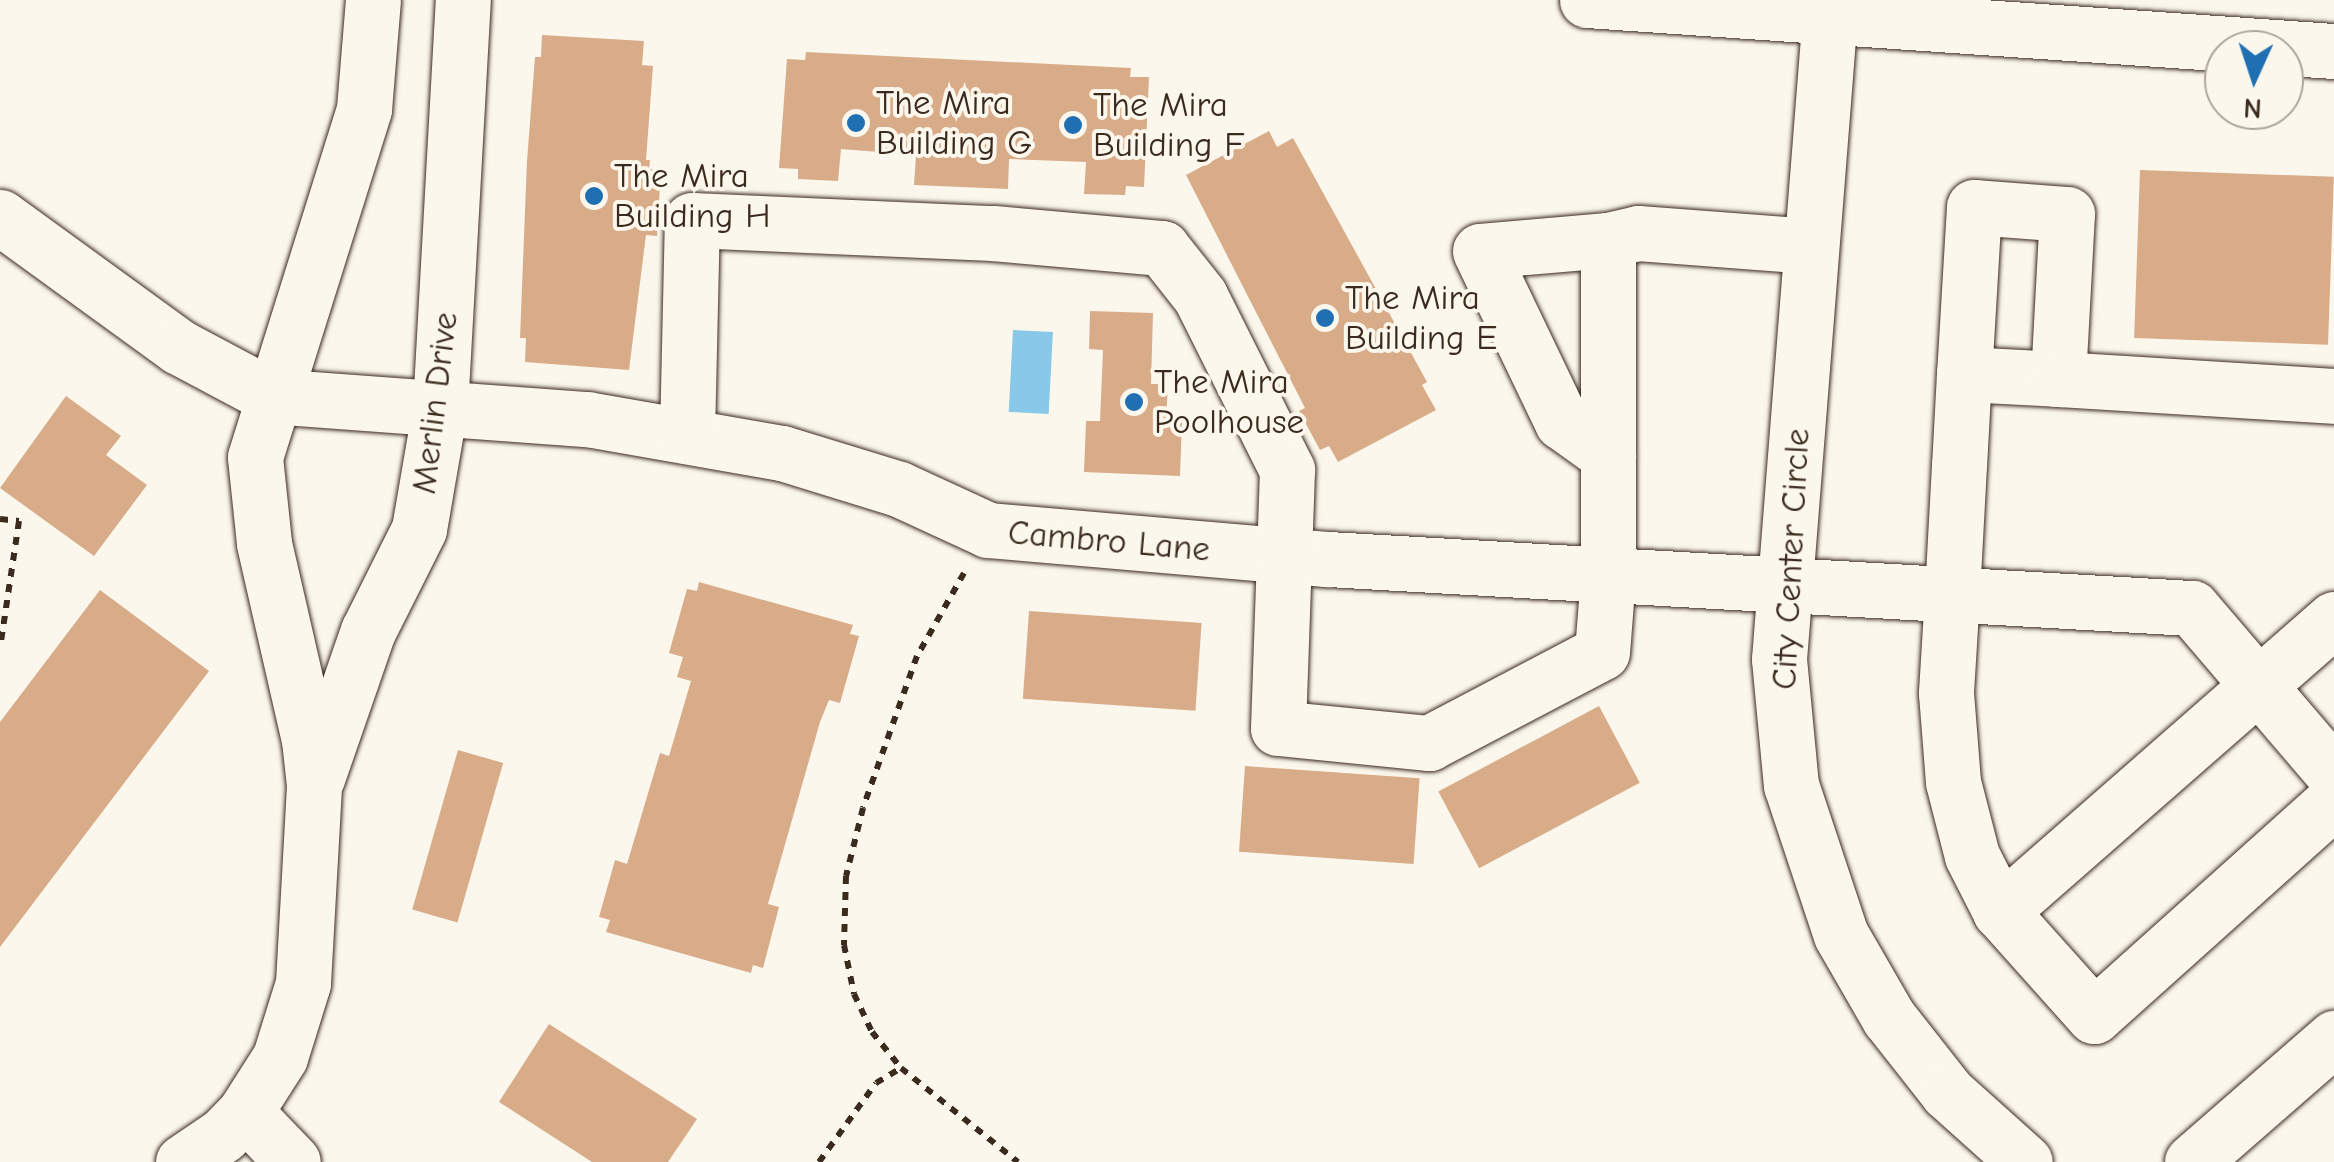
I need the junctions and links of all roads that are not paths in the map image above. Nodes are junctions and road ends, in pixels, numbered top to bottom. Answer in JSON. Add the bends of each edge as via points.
{"nodes":[{"id":1,"x":373,"y":0,"type":"edge"},
{"id":2,"x":463,"y":0,"type":"edge"},
{"id":3,"x":1587,"y":0,"type":"edge"},
{"id":4,"x":1830,"y":9,"type":"edge"},
{"id":5,"x":2334,"y":51,"type":"edge"},
{"id":6,"x":0,"y":217,"type":"edge"},
{"id":7,"x":1608,"y":240,"type":"junction"},
{"id":8,"x":1810,"y":246,"type":"junction"},
{"id":9,"x":1964,"y":374,"type":"junction"},
{"id":10,"x":2058,"y":379,"type":"junction"},
{"id":11,"x":271,"y":396,"type":"junction"},
{"id":12,"x":2334,"y":396,"type":"edge"},
{"id":13,"x":440,"y":408,"type":"junction"},
{"id":14,"x":687,"y":436,"type":"junction"},
{"id":15,"x":1608,"y":455,"type":"junction"},
{"id":16,"x":1285,"y":556,"type":"junction"},
{"id":17,"x":1608,"y":575,"type":"junction"},
{"id":18,"x":1785,"y":583,"type":"junction"},
{"id":19,"x":1952,"y":594,"type":"junction"},
{"id":20,"x":2334,"y":619,"type":"edge"},
{"id":21,"x":2256,"y":684,"type":"junction"},
{"id":22,"x":2334,"y":774,"type":"edge"},
{"id":23,"x":314,"y":785,"type":"junction"},
{"id":24,"x":2334,"y":801,"type":"edge"},
{"id":25,"x":2000,"y":911,"type":"junction"},
{"id":26,"x":2334,"y":1038,"type":"edge"},
{"id":27,"x":245,"y":1112,"type":"junction"},
{"id":28,"x":183,"y":1162,"type":"edge"},
{"id":29,"x":293,"y":1162,"type":"edge"},
{"id":30,"x":2025,"y":1162,"type":"edge"},
{"id":31,"x":2192,"y":1162,"type":"edge"}],
"edges":[{"from":1,"to":11,"type":"street","name":"Merlin Drive","via":[[364,109]]},
{"from":2,"to":13,"type":"street","name":"Merlin Drive"},
{"from":3,"to":4,"type":"street"},
{"from":4,"to":5,"type":"street"},
{"from":4,"to":8,"type":"street","name":"City Center Circle"},
{"from":6,"to":11,"type":"street","via":[[178,347]]},
{"from":7,"to":8,"type":"street","via":[[1638,233]]},
{"from":7,"to":15,"type":"street"},
{"from":7,"to":15,"type":"street","via":[[1480,251],[1562,422]]},
{"from":8,"to":18,"type":"street","name":"City Center Circle"},
{"from":9,"to":10,"type":"street"},
{"from":9,"to":10,"type":"street","via":[[1974,207],[2066,214]]},
{"from":9,"to":19,"type":"street"},
{"from":10,"to":12,"type":"street"},
{"from":11,"to":13,"type":"street","name":"Cambro Lane"},
{"from":11,"to":23,"type":"street","name":"Merlin Drive","via":[[255,457],[264,543]]},
{"from":13,"to":14,"type":"street","name":"Cambro Lane","via":[[587,418]]},
{"from":13,"to":23,"type":"street","name":"Merlin Drive","via":[[419,530],[368,631]]},
{"from":14,"to":16,"type":"street","name":"Cambro Lane","via":[[782,453],[866,479],[988,530]]},
{"from":14,"to":16,"type":"street","via":[[692,220],[1162,248],[1200,296],[1287,470]]},
{"from":15,"to":17,"type":"street"},
{"from":16,"to":17,"type":"street","name":"Cambro Lane"},
{"from":16,"to":17,"type":"street","via":[[1278,728],[1429,743],[1602,652]]},
{"from":17,"to":18,"type":"street","name":"Cambro Lane"},
{"from":18,"to":19,"type":"street","name":"Cambro Lane"},
{"from":18,"to":30,"type":"street","name":"City Center Circle","via":[[1779,658],[1791,784],[1842,935],[1889,1018],[1948,1093]]},
{"from":19,"to":21,"type":"street","name":"Cambro Lane","via":[[2192,608]]},
{"from":19,"to":25,"type":"street","via":[[1946,693],[1953,782],[1972,856]]},
{"from":20,"to":21,"type":"street"},
{"from":21,"to":22,"type":"street","name":"Cambro Lane"},
{"from":21,"to":25,"type":"street"},
{"from":23,"to":27,"type":"street","name":"Merlin Drive","via":[[303,983],[280,1057]]},
{"from":24,"to":25,"type":"street","via":[[2094,1016]]},
{"from":26,"to":31,"type":"street"},
{"from":27,"to":28,"type":"street","name":"Merlin Drive"},
{"from":27,"to":29,"type":"street"}]}
